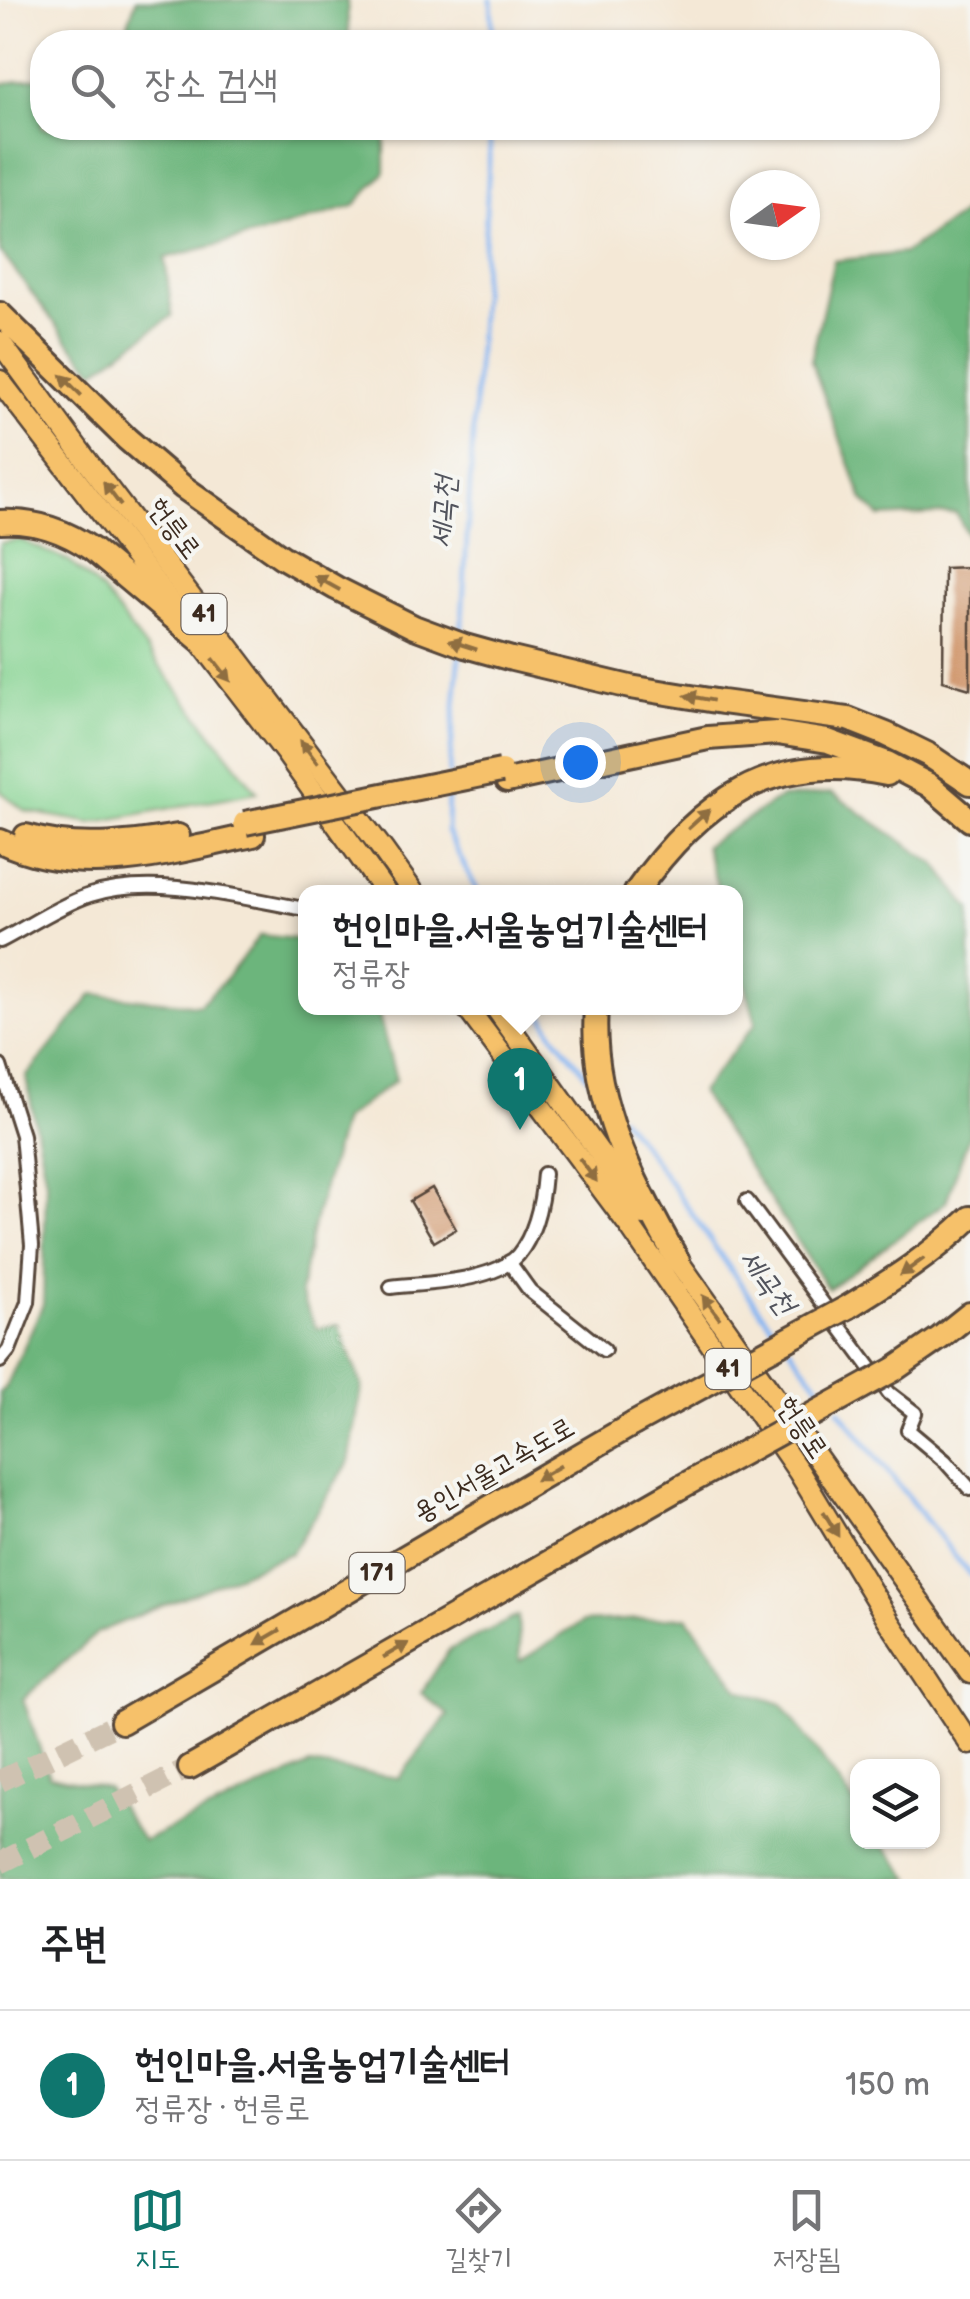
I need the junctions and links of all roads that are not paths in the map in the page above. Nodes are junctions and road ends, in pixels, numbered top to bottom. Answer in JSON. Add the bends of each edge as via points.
{"nodes":[{"id":1,"x":0,"y":314,"type":"edge"},
{"id":2,"x":0,"y":342,"type":"edge"},
{"id":3,"x":0,"y":381,"type":"edge"},
{"id":4,"x":0,"y":522,"type":"edge"},
{"id":5,"x":198,"y":639,"type":"junction"},
{"id":6,"x":927,"y":754,"type":"junction"},
{"id":7,"x":504,"y":776,"type":"junction"},
{"id":8,"x":970,"y":783,"type":"edge"},
{"id":9,"x":929,"y":785,"type":"junction"},
{"id":10,"x":970,"y":820,"type":"edge"},
{"id":11,"x":0,"y":827,"type":"edge"},
{"id":12,"x":249,"y":829,"type":"junction"},
{"id":13,"x":0,"y":841,"type":"edge"},
{"id":14,"x":379,"y":885,"type":"edge"},
{"id":15,"x":408,"y":885,"type":"edge"},
{"id":16,"x":641,"y":885,"type":"edge"},
{"id":17,"x":298,"y":908,"type":"edge"},
{"id":18,"x":0,"y":941,"type":"edge"},
{"id":19,"x":472,"y":1015,"type":"edge"},
{"id":20,"x":501,"y":1015,"type":"edge"},
{"id":21,"x":596,"y":1015,"type":"edge"},
{"id":22,"x":0,"y":1066,"type":"edge"},
{"id":23,"x":544,"y":1174,"type":"dead end"},
{"id":24,"x":747,"y":1201,"type":"dead end"},
{"id":25,"x":970,"y":1218,"type":"edge"},
{"id":26,"x":678,"y":1261,"type":"junction"},
{"id":27,"x":509,"y":1262,"type":"junction"},
{"id":28,"x":392,"y":1287,"type":"dead end"},
{"id":29,"x":970,"y":1314,"type":"edge"},
{"id":30,"x":604,"y":1350,"type":"dead end"},
{"id":31,"x":0,"y":1361,"type":"edge"},
{"id":32,"x":970,"y":1490,"type":"edge"},
{"id":33,"x":970,"y":1672,"type":"edge"},
{"id":34,"x":122,"y":1722,"type":"tunnel mouth"},
{"id":35,"x":970,"y":1744,"type":"edge"},
{"id":36,"x":190,"y":1767,"type":"tunnel mouth"}],
"edges":[{"from":6,"to":1,"type":"highway","one_way":true,"via":[[848,719],[648,690],[512,660],[414,627],[282,557],[183,487]]},
{"from":15,"to":2,"type":"main road","name":"헌릉로","number":"41","one_way":true},
{"from":3,"to":5,"type":"main road","name":"헌릉로","number":"41"},
{"from":4,"to":5,"type":"highway","via":[[43,525],[75,538]]},
{"from":5,"to":14,"type":"main road","name":"헌릉로","number":"41","one_way":true},
{"from":6,"to":7,"type":"highway","via":[[848,729],[751,722]]},
{"from":6,"to":8,"type":"highway"},
{"from":7,"to":9,"type":"highway","via":[[708,738],[776,733],[850,748]]},
{"from":7,"to":12,"type":"highway"},
{"from":9,"to":10,"type":"highway"},
{"from":16,"to":9,"type":"highway","one_way":true,"via":[[707,811],[764,781],[837,766]]},
{"from":11,"to":12,"type":"highway","via":[[47,842],[94,846]]},
{"from":12,"to":13,"type":"highway","via":[[103,862],[46,858]]},
{"from":17,"to":18,"type":"street","via":[[135,885],[88,895]]},
{"from":19,"to":35,"type":"main road","name":"헌릉로","number":"41","one_way":true,"via":[[789,1457]]},
{"from":20,"to":26,"type":"main road","name":"헌릉로","number":"41"},
{"from":21,"to":26,"type":"highway","via":[[596,1056],[608,1109],[630,1170]]},
{"from":22,"to":31,"type":"street","via":[[22,1136],[32,1245],[28,1302]]},
{"from":23,"to":27,"type":"street","via":[[533,1228]]},
{"from":24,"to":32,"type":"street","via":[[890,1393],[915,1413],[908,1430]]},
{"from":25,"to":34,"type":"highway","name":"용인서울고속도로","number":"171","one_way":true,"bridge":true,"via":[[928,1255],[848,1307],[632,1424]]},
{"from":33,"to":26,"type":"main road","name":"헌릉로","number":"41","one_way":true},
{"from":27,"to":28,"type":"street","via":[[465,1278]]},
{"from":27,"to":30,"type":"street","via":[[530,1291]]},
{"from":36,"to":29,"type":"highway","one_way":true,"bridge":true,"via":[[895,1369]]}]}
